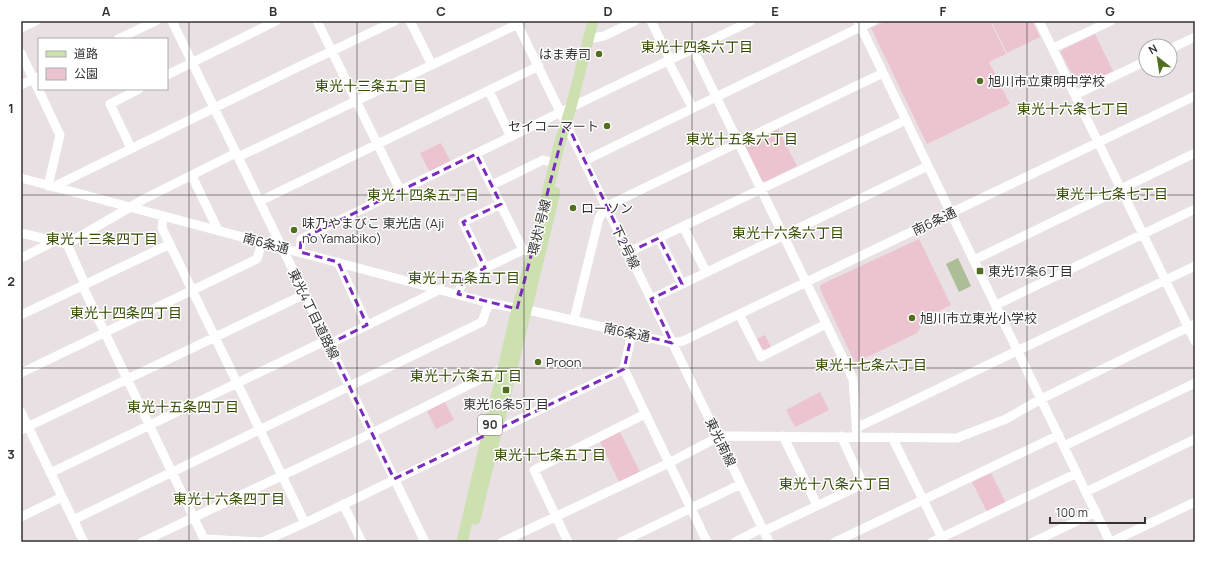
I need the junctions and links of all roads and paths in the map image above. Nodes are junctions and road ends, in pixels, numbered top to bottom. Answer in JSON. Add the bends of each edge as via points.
{"nodes":[{"id":1,"x":36,"y":21,"type":"edge"},
{"id":2,"x":156,"y":21,"type":"edge"},
{"id":3,"x":172,"y":21,"type":"edge"},
{"id":4,"x":317,"y":21,"type":"edge"},
{"id":5,"x":395,"y":21,"type":"edge"},
{"id":6,"x":410,"y":21,"type":"edge"},
{"id":7,"x":593,"y":21,"type":"edge"},
{"id":8,"x":634,"y":21,"type":"edge"},
{"id":9,"x":651,"y":21,"type":"edge"},
{"id":10,"x":751,"y":21,"type":"edge"},
{"id":11,"x":873,"y":21,"type":"edge"},
{"id":12,"x":1040,"y":21,"type":"edge"},
{"id":13,"x":1111,"y":21,"type":"edge"},
{"id":14,"x":273,"y":22,"type":"edge"},
{"id":15,"x":517,"y":23,"type":"edge"},
{"id":16,"x":859,"y":24,"type":"edge"},
{"id":17,"x":21,"y":28,"type":"edge"},
{"id":18,"x":1195,"y":37,"type":"edge"},
{"id":19,"x":120,"y":38,"type":"edge"},
{"id":20,"x":588,"y":39,"type":"junction"},
{"id":21,"x":1178,"y":45,"type":"edge"},
{"id":22,"x":1053,"y":48,"type":"junction"},
{"id":23,"x":693,"y":49,"type":"junction"},
{"id":24,"x":331,"y":51,"type":"junction"},
{"id":25,"x":21,"y":53,"type":"edge"},
{"id":26,"x":669,"y":60,"type":"junction"},
{"id":27,"x":192,"y":62,"type":"junction"},
{"id":28,"x":432,"y":65,"type":"junction"},
{"id":29,"x":1138,"y":65,"type":"edge"},
{"id":30,"x":539,"y":66,"type":"junction"},
{"id":31,"x":883,"y":73,"type":"junction"},
{"id":32,"x":168,"y":74,"type":"edge"},
{"id":33,"x":36,"y":78,"type":"edge"},
{"id":34,"x":21,"y":85,"type":"edge"},
{"id":35,"x":41,"y":90,"type":"edge"},
{"id":36,"x":137,"y":90,"type":"edge"},
{"id":37,"x":489,"y":91,"type":"junction"},
{"id":38,"x":1075,"y":95,"type":"junction"},
{"id":39,"x":716,"y":96,"type":"junction"},
{"id":40,"x":1195,"y":96,"type":"edge"},
{"id":41,"x":356,"y":101,"type":"junction"},
{"id":42,"x":214,"y":108,"type":"junction"},
{"id":43,"x":692,"y":108,"type":"junction"},
{"id":44,"x":566,"y":109,"type":"junction"},
{"id":45,"x":906,"y":120,"type":"junction"},
{"id":46,"x":566,"y":122,"type":"junction"},
{"id":47,"x":511,"y":137,"type":"junction"},
{"id":48,"x":1098,"y":142,"type":"junction"},
{"id":49,"x":738,"y":143,"type":"junction"},
{"id":50,"x":377,"y":145,"type":"junction"},
{"id":51,"x":131,"y":148,"type":"junction"},
{"id":52,"x":1195,"y":153,"type":"edge"},
{"id":53,"x":476,"y":154,"type":"junction"},
{"id":54,"x":237,"y":155,"type":"junction"},
{"id":55,"x":584,"y":160,"type":"junction"},
{"id":56,"x":554,"y":163,"type":"junction"},
{"id":57,"x":928,"y":166,"type":"junction"},
{"id":58,"x":192,"y":176,"type":"junction"},
{"id":59,"x":21,"y":178,"type":"edge"},
{"id":60,"x":492,"y":185,"type":"junction"},
{"id":61,"x":51,"y":186,"type":"junction"},
{"id":62,"x":761,"y":189,"type":"junction"},
{"id":63,"x":1121,"y":189,"type":"junction"},
{"id":64,"x":400,"y":190,"type":"junction"},
{"id":65,"x":260,"y":201,"type":"junction"},
{"id":66,"x":501,"y":204,"type":"junction"},
{"id":67,"x":606,"y":206,"type":"junction"},
{"id":68,"x":130,"y":208,"type":"junction"},
{"id":69,"x":1195,"y":208,"type":"edge"},
{"id":70,"x":951,"y":212,"type":"junction"},
{"id":71,"x":163,"y":216,"type":"junction"},
{"id":72,"x":683,"y":226,"type":"junction"},
{"id":73,"x":218,"y":230,"type":"junction"},
{"id":74,"x":21,"y":233,"type":"edge"},
{"id":75,"x":1143,"y":234,"type":"junction"},
{"id":76,"x":783,"y":235,"type":"junction"},
{"id":77,"x":659,"y":238,"type":"junction"},
{"id":78,"x":53,"y":242,"type":"junction"},
{"id":79,"x":262,"y":243,"type":"junction"},
{"id":80,"x":67,"y":244,"type":"junction"},
{"id":81,"x":170,"y":244,"type":"junction"},
{"id":82,"x":282,"y":248,"type":"junction"},
{"id":83,"x":300,"y":252,"type":"junction"},
{"id":84,"x":533,"y":252,"type":"junction"},
{"id":85,"x":629,"y":252,"type":"junction"},
{"id":86,"x":21,"y":258,"type":"edge"},
{"id":87,"x":974,"y":260,"type":"junction"},
{"id":88,"x":338,"y":262,"type":"junction"},
{"id":89,"x":1195,"y":266,"type":"edge"},
{"id":90,"x":485,"y":268,"type":"junction"},
{"id":91,"x":706,"y":272,"type":"junction"},
{"id":92,"x":1166,"y":280,"type":"junction"},
{"id":93,"x":806,"y":282,"type":"junction"},
{"id":94,"x":84,"y":284,"type":"junction"},
{"id":95,"x":682,"y":284,"type":"junction"},
{"id":96,"x":441,"y":289,"type":"junction"},
{"id":97,"x":192,"y":290,"type":"junction"},
{"id":98,"x":305,"y":294,"type":"junction"},
{"id":99,"x":458,"y":294,"type":"junction"},
{"id":100,"x":651,"y":299,"type":"junction"},
{"id":101,"x":490,"y":303,"type":"junction"},
{"id":102,"x":996,"y":305,"type":"junction"},
{"id":103,"x":522,"y":309,"type":"junction"},
{"id":104,"x":739,"y":314,"type":"junction"},
{"id":105,"x":21,"y":315,"type":"edge"},
{"id":106,"x":574,"y":320,"type":"junction"},
{"id":107,"x":826,"y":324,"type":"junction"},
{"id":108,"x":367,"y":325,"type":"junction"},
{"id":109,"x":1192,"y":326,"type":"edge"},
{"id":110,"x":105,"y":332,"type":"junction"},
{"id":111,"x":632,"y":333,"type":"junction"},
{"id":112,"x":215,"y":336,"type":"junction"},
{"id":113,"x":1195,"y":341,"type":"edge"},
{"id":114,"x":328,"y":342,"type":"junction"},
{"id":115,"x":672,"y":343,"type":"junction"},
{"id":116,"x":1018,"y":351,"type":"junction"},
{"id":117,"x":507,"y":369,"type":"junction"},
{"id":118,"x":624,"y":369,"type":"junction"},
{"id":119,"x":21,"y":373,"type":"edge"},
{"id":120,"x":127,"y":379,"type":"junction"},
{"id":121,"x":237,"y":383,"type":"junction"},
{"id":122,"x":1195,"y":383,"type":"edge"},
{"id":123,"x":350,"y":386,"type":"junction"},
{"id":124,"x":1041,"y":399,"type":"junction"},
{"id":125,"x":21,"y":412,"type":"edge"},
{"id":126,"x":646,"y":414,"type":"junction"},
{"id":127,"x":149,"y":425,"type":"junction"},
{"id":128,"x":24,"y":428,"type":"edge"},
{"id":129,"x":260,"y":429,"type":"junction"},
{"id":130,"x":856,"y":432,"type":"junction"},
{"id":131,"x":372,"y":433,"type":"junction"},
{"id":132,"x":492,"y":433,"type":"junction"},
{"id":133,"x":1058,"y":435,"type":"junction"},
{"id":134,"x":783,"y":436,"type":"junction"},
{"id":135,"x":841,"y":436,"type":"junction"},
{"id":136,"x":892,"y":437,"type":"junction"},
{"id":137,"x":718,"y":438,"type":"junction"},
{"id":138,"x":1195,"y":439,"type":"edge"},
{"id":139,"x":1064,"y":446,"type":"junction"},
{"id":140,"x":669,"y":463,"type":"junction"},
{"id":141,"x":172,"y":472,"type":"junction"},
{"id":142,"x":50,"y":473,"type":"junction"},
{"id":143,"x":1077,"y":473,"type":"junction"},
{"id":144,"x":282,"y":475,"type":"junction"},
{"id":145,"x":394,"y":479,"type":"junction"},
{"id":146,"x":741,"y":484,"type":"junction"},
{"id":147,"x":1086,"y":492,"type":"junction"},
{"id":148,"x":62,"y":497,"type":"junction"},
{"id":149,"x":923,"y":500,"type":"junction"},
{"id":150,"x":1195,"y":502,"type":"edge"},
{"id":151,"x":343,"y":504,"type":"junction"},
{"id":152,"x":817,"y":505,"type":"junction"},
{"id":153,"x":691,"y":508,"type":"junction"},
{"id":154,"x":1096,"y":512,"type":"junction"},
{"id":155,"x":556,"y":516,"type":"junction"},
{"id":156,"x":21,"y":517,"type":"edge"},
{"id":157,"x":194,"y":517,"type":"junction"},
{"id":158,"x":72,"y":520,"type":"junction"},
{"id":159,"x":305,"y":523,"type":"junction"},
{"id":160,"x":763,"y":530,"type":"junction"},
{"id":161,"x":943,"y":540,"type":"edge"},
{"id":162,"x":84,"y":542,"type":"edge"},
{"id":163,"x":142,"y":542,"type":"edge"},
{"id":164,"x":362,"y":542,"type":"edge"},
{"id":165,"x":425,"y":542,"type":"edge"},
{"id":166,"x":462,"y":542,"type":"edge"},
{"id":167,"x":470,"y":542,"type":"edge"},
{"id":168,"x":502,"y":542,"type":"edge"},
{"id":169,"x":568,"y":542,"type":"edge"},
{"id":170,"x":621,"y":542,"type":"edge"},
{"id":171,"x":707,"y":542,"type":"edge"},
{"id":172,"x":735,"y":542,"type":"edge"},
{"id":173,"x":769,"y":542,"type":"edge"},
{"id":174,"x":835,"y":542,"type":"edge"},
{"id":175,"x":932,"y":542,"type":"edge"},
{"id":176,"x":1033,"y":542,"type":"edge"},
{"id":177,"x":1111,"y":542,"type":"edge"}],
"edges":[{"from":1,"to":17,"type":"street"},
{"from":2,"to":19,"type":"street"},
{"from":3,"to":27,"type":"street","name":"東光4丁目道路線"},
{"from":4,"to":24,"type":"street"},
{"from":5,"to":24,"type":"street"},
{"from":6,"to":28,"type":"street"},
{"from":7,"to":20,"type":"main road","name":"環状1号線","number":"90"},
{"from":8,"to":20,"type":"street","via":[[604,36]]},
{"from":9,"to":26,"type":"street"},
{"from":10,"to":23,"type":"street"},
{"from":11,"to":16,"type":"street"},
{"from":12,"to":22,"type":"street"},
{"from":13,"to":22,"type":"street"},
{"from":14,"to":27,"type":"street"},
{"from":15,"to":28,"type":"street"},
{"from":15,"to":30,"type":"street"},
{"from":16,"to":31,"type":"street"},
{"from":16,"to":39,"type":"street"},
{"from":18,"to":21,"type":"street"},
{"from":20,"to":44,"type":"main road","name":"環状1号線","number":"90"},
{"from":22,"to":38,"type":"street"},
{"from":23,"to":26,"type":"street"},
{"from":23,"to":39,"type":"street"},
{"from":24,"to":41,"type":"street"},
{"from":24,"to":42,"type":"street"},
{"from":25,"to":33,"type":"street"},
{"from":26,"to":43,"type":"street"},
{"from":26,"to":44,"type":"street"},
{"from":27,"to":32,"type":"street"},
{"from":27,"to":42,"type":"street","name":"東光4丁目道路線"},
{"from":28,"to":41,"type":"street"},
{"from":29,"to":38,"type":"street"},
{"from":30,"to":37,"type":"street"},
{"from":30,"to":44,"type":"street"},
{"from":31,"to":45,"type":"street"},
{"from":31,"to":49,"type":"street"},
{"from":33,"to":34,"type":"street"},
{"from":35,"to":61,"type":"street","via":[[60,135]]},
{"from":36,"to":51,"type":"street","via":[[110,104]]},
{"from":37,"to":47,"type":"street"},
{"from":37,"to":50,"type":"street"},
{"from":38,"to":48,"type":"street"},
{"from":39,"to":43,"type":"street"},
{"from":39,"to":49,"type":"street"},
{"from":40,"to":48,"type":"street","name":"南6条通"},
{"from":41,"to":50,"type":"street"},
{"from":41,"to":54,"type":"street"},
{"from":42,"to":51,"type":"street"},
{"from":42,"to":54,"type":"street","name":"東光4丁目道路線"},
{"from":43,"to":55,"type":"street"},
{"from":44,"to":46,"type":"main road","name":"環状1号線","number":"90"},
{"from":44,"to":47,"type":"street"},
{"from":45,"to":57,"type":"street"},
{"from":45,"to":62,"type":"street"},
{"from":46,"to":55,"type":"street","name":"下2号線"},
{"from":46,"to":56,"type":"main road","name":"環状1号線","number":"90"},
{"from":46,"to":84,"type":"main road","name":"環状1号線","number":"90","via":[[565,150]]},
{"from":47,"to":53,"type":"street"},
{"from":48,"to":63,"type":"street"},
{"from":48,"to":70,"type":"street","name":"南6条通"},
{"from":49,"to":62,"type":"street"},
{"from":49,"to":67,"type":"street"},
{"from":50,"to":64,"type":"street"},
{"from":50,"to":65,"type":"street"},
{"from":51,"to":61,"type":"street"},
{"from":52,"to":63,"type":"street"},
{"from":53,"to":60,"type":"street"},
{"from":53,"to":64,"type":"street"},
{"from":54,"to":58,"type":"street"},
{"from":54,"to":65,"type":"street","name":"東光4丁目道路線"},
{"from":55,"to":67,"type":"street","name":"下2号線"},
{"from":56,"to":60,"type":"street","via":[[543,160]]},
{"from":56,"to":84,"type":"main road","name":"環状1号線","number":"90"},
{"from":57,"to":70,"type":"street"},
{"from":57,"to":76,"type":"street"},
{"from":58,"to":68,"type":"street"},
{"from":58,"to":73,"type":"street"},
{"from":59,"to":61,"type":"street","name":"南6条通"},
{"from":60,"to":66,"type":"street"},
{"from":61,"to":68,"type":"street","name":"南6条通"},
{"from":62,"to":72,"type":"street"},
{"from":62,"to":76,"type":"street"},
{"from":63,"to":75,"type":"street"},
{"from":63,"to":87,"type":"street"},
{"from":64,"to":83,"type":"street","via":[[301,239]]},
{"from":65,"to":82,"type":"street","name":"東光4丁目道路線"},
{"from":66,"to":84,"type":"street"},
{"from":66,"to":90,"type":"street","via":[[463,222]]},
{"from":67,"to":85,"type":"street","name":"下2号線"},
{"from":67,"to":106,"type":"street","via":[[599,218]]},
{"from":68,"to":71,"type":"street","name":"南6条通"},
{"from":68,"to":80,"type":"street"},
{"from":69,"to":75,"type":"street"},
{"from":70,"to":87,"type":"street"},
{"from":70,"to":93,"type":"street","name":"南6条通"},
{"from":71,"to":73,"type":"street","name":"南6条通"},
{"from":71,"to":81,"type":"street","via":[[162,228]]},
{"from":72,"to":77,"type":"street"},
{"from":72,"to":91,"type":"street"},
{"from":73,"to":79,"type":"street","name":"南6条通"},
{"from":74,"to":78,"type":"street"},
{"from":75,"to":92,"type":"street"},
{"from":75,"to":102,"type":"street"},
{"from":76,"to":91,"type":"street"},
{"from":76,"to":93,"type":"street"},
{"from":77,"to":85,"type":"street"},
{"from":77,"to":95,"type":"street"},
{"from":78,"to":80,"type":"street"},
{"from":78,"to":86,"type":"street"},
{"from":79,"to":82,"type":"street","name":"南6条通"},
{"from":79,"to":97,"type":"street","via":[[257,259]]},
{"from":80,"to":94,"type":"street"},
{"from":81,"to":94,"type":"street"},
{"from":81,"to":97,"type":"street"},
{"from":82,"to":83,"type":"street","name":"南6条通"},
{"from":82,"to":98,"type":"street","name":"東光4丁目道路線"},
{"from":83,"to":88,"type":"street","name":"南6条通"},
{"from":84,"to":90,"type":"street"},
{"from":84,"to":103,"type":"main road","name":"環状1号線","number":"90"},
{"from":85,"to":100,"type":"street","name":"下2号線"},
{"from":87,"to":102,"type":"street"},
{"from":88,"to":96,"type":"street","name":"南6条通"},
{"from":88,"to":108,"type":"street"},
{"from":89,"to":92,"type":"street"},
{"from":90,"to":99,"type":"street","via":[[464,278]]},
{"from":91,"to":95,"type":"street"},
{"from":92,"to":109,"type":"street"},
{"from":92,"to":116,"type":"street"},
{"from":93,"to":104,"type":"street","name":"南6条通"},
{"from":93,"to":107,"type":"street"},
{"from":94,"to":105,"type":"street"},
{"from":94,"to":110,"type":"street"},
{"from":95,"to":100,"type":"street"},
{"from":96,"to":99,"type":"street","name":"南6条通"},
{"from":96,"to":108,"type":"street"},
{"from":97,"to":110,"type":"street"},
{"from":97,"to":112,"type":"street"},
{"from":98,"to":112,"type":"street"},
{"from":98,"to":114,"type":"street","name":"東光4丁目道路線"},
{"from":99,"to":101,"type":"street","name":"南6条通"},
{"from":100,"to":115,"type":"street","name":"下2号線"},
{"from":101,"to":103,"type":"street","name":"南6条通"},
{"from":101,"to":123,"type":"street","via":[[482,322]]},
{"from":102,"to":116,"type":"street"},
{"from":103,"to":106,"type":"street","name":"南6条通"},
{"from":103,"to":117,"type":"main road","name":"環状1号線","number":"90"},
{"from":104,"to":107,"type":"street","via":[[760,356]]},
{"from":104,"to":115,"type":"street","name":"南6条通","via":[[683,341]]},
{"from":106,"to":111,"type":"street","name":"南6条通"},
{"from":107,"to":130,"type":"street","via":[[853,379]]},
{"from":108,"to":114,"type":"street"},
{"from":109,"to":113,"type":"street"},
{"from":109,"to":124,"type":"street"},
{"from":110,"to":119,"type":"street"},
{"from":110,"to":120,"type":"street"},
{"from":111,"to":115,"type":"street","name":"南6条通"},
{"from":111,"to":118,"type":"street"},
{"from":112,"to":120,"type":"street"},
{"from":112,"to":121,"type":"street"},
{"from":114,"to":121,"type":"street"},
{"from":114,"to":123,"type":"street","name":"東光4丁目道路線"},
{"from":115,"to":137,"type":"street","name":"東光南線"},
{"from":116,"to":124,"type":"street"},
{"from":116,"to":130,"type":"street"},
{"from":117,"to":131,"type":"street"},
{"from":117,"to":132,"type":"main road","name":"環状1号線","number":"90"},
{"from":118,"to":126,"type":"street"},
{"from":118,"to":132,"type":"street"},
{"from":120,"to":127,"type":"street"},
{"from":120,"to":128,"type":"street"},
{"from":121,"to":127,"type":"street"},
{"from":121,"to":129,"type":"street"},
{"from":122,"to":139,"type":"street"},
{"from":123,"to":129,"type":"street"},
{"from":123,"to":131,"type":"street","name":"東光4丁目道路線"},
{"from":124,"to":133,"type":"street"},
{"from":124,"to":136,"type":"street","via":[[1006,419],[957,438]]},
{"from":125,"to":128,"type":"street"},
{"from":126,"to":140,"type":"street"},
{"from":126,"to":155,"type":"street","via":[[534,470]]},
{"from":127,"to":141,"type":"street"},
{"from":127,"to":142,"type":"street"},
{"from":128,"to":142,"type":"street"},
{"from":129,"to":141,"type":"street"},
{"from":129,"to":144,"type":"street"},
{"from":130,"to":135,"type":"street"},
{"from":130,"to":136,"type":"street"},
{"from":131,"to":144,"type":"street"},
{"from":131,"to":145,"type":"street","name":"東光4丁目道路線"},
{"from":132,"to":145,"type":"street"},
{"from":132,"to":166,"type":"main road","name":"環状1号線","number":"90"},
{"from":132,"to":167,"type":"main road","name":"環状1号線","number":"90"},
{"from":133,"to":139,"type":"street"},
{"from":133,"to":149,"type":"street"},
{"from":134,"to":135,"type":"street"},
{"from":134,"to":137,"type":"street"},
{"from":134,"to":152,"type":"street"},
{"from":135,"to":152,"type":"street","via":[[863,484]]},
{"from":136,"to":149,"type":"street"},
{"from":137,"to":140,"type":"street"},
{"from":137,"to":146,"type":"street","name":"東光南線"},
{"from":138,"to":147,"type":"street"},
{"from":139,"to":143,"type":"street"},
{"from":140,"to":153,"type":"street"},
{"from":140,"to":155,"type":"street"},
{"from":141,"to":157,"type":"street"},
{"from":141,"to":158,"type":"street"},
{"from":142,"to":148,"type":"street"},
{"from":143,"to":147,"type":"street"},
{"from":143,"to":161,"type":"street"},
{"from":144,"to":157,"type":"street"},
{"from":144,"to":159,"type":"street"},
{"from":145,"to":151,"type":"street"},
{"from":145,"to":165,"type":"street","name":"東光4丁目道路線"},
{"from":146,"to":153,"type":"street"},
{"from":146,"to":160,"type":"street","name":"東光南線"},
{"from":147,"to":154,"type":"street"},
{"from":148,"to":156,"type":"street"},
{"from":148,"to":158,"type":"street"},
{"from":149,"to":161,"type":"street"},
{"from":149,"to":174,"type":"street"},
{"from":150,"to":177,"type":"street"},
{"from":151,"to":159,"type":"street"},
{"from":151,"to":164,"type":"street"},
{"from":152,"to":160,"type":"street"},
{"from":153,"to":170,"type":"street"},
{"from":153,"to":171,"type":"street"},
{"from":154,"to":176,"type":"street"},
{"from":154,"to":177,"type":"street"},
{"from":155,"to":168,"type":"street"},
{"from":155,"to":169,"type":"street"},
{"from":157,"to":159,"type":"street","via":[[204,539],[262,542]]},
{"from":157,"to":163,"type":"street"},
{"from":158,"to":162,"type":"street"},
{"from":160,"to":172,"type":"street"},
{"from":160,"to":173,"type":"street","name":"東光南線"},
{"from":161,"to":175,"type":"street"}]}
